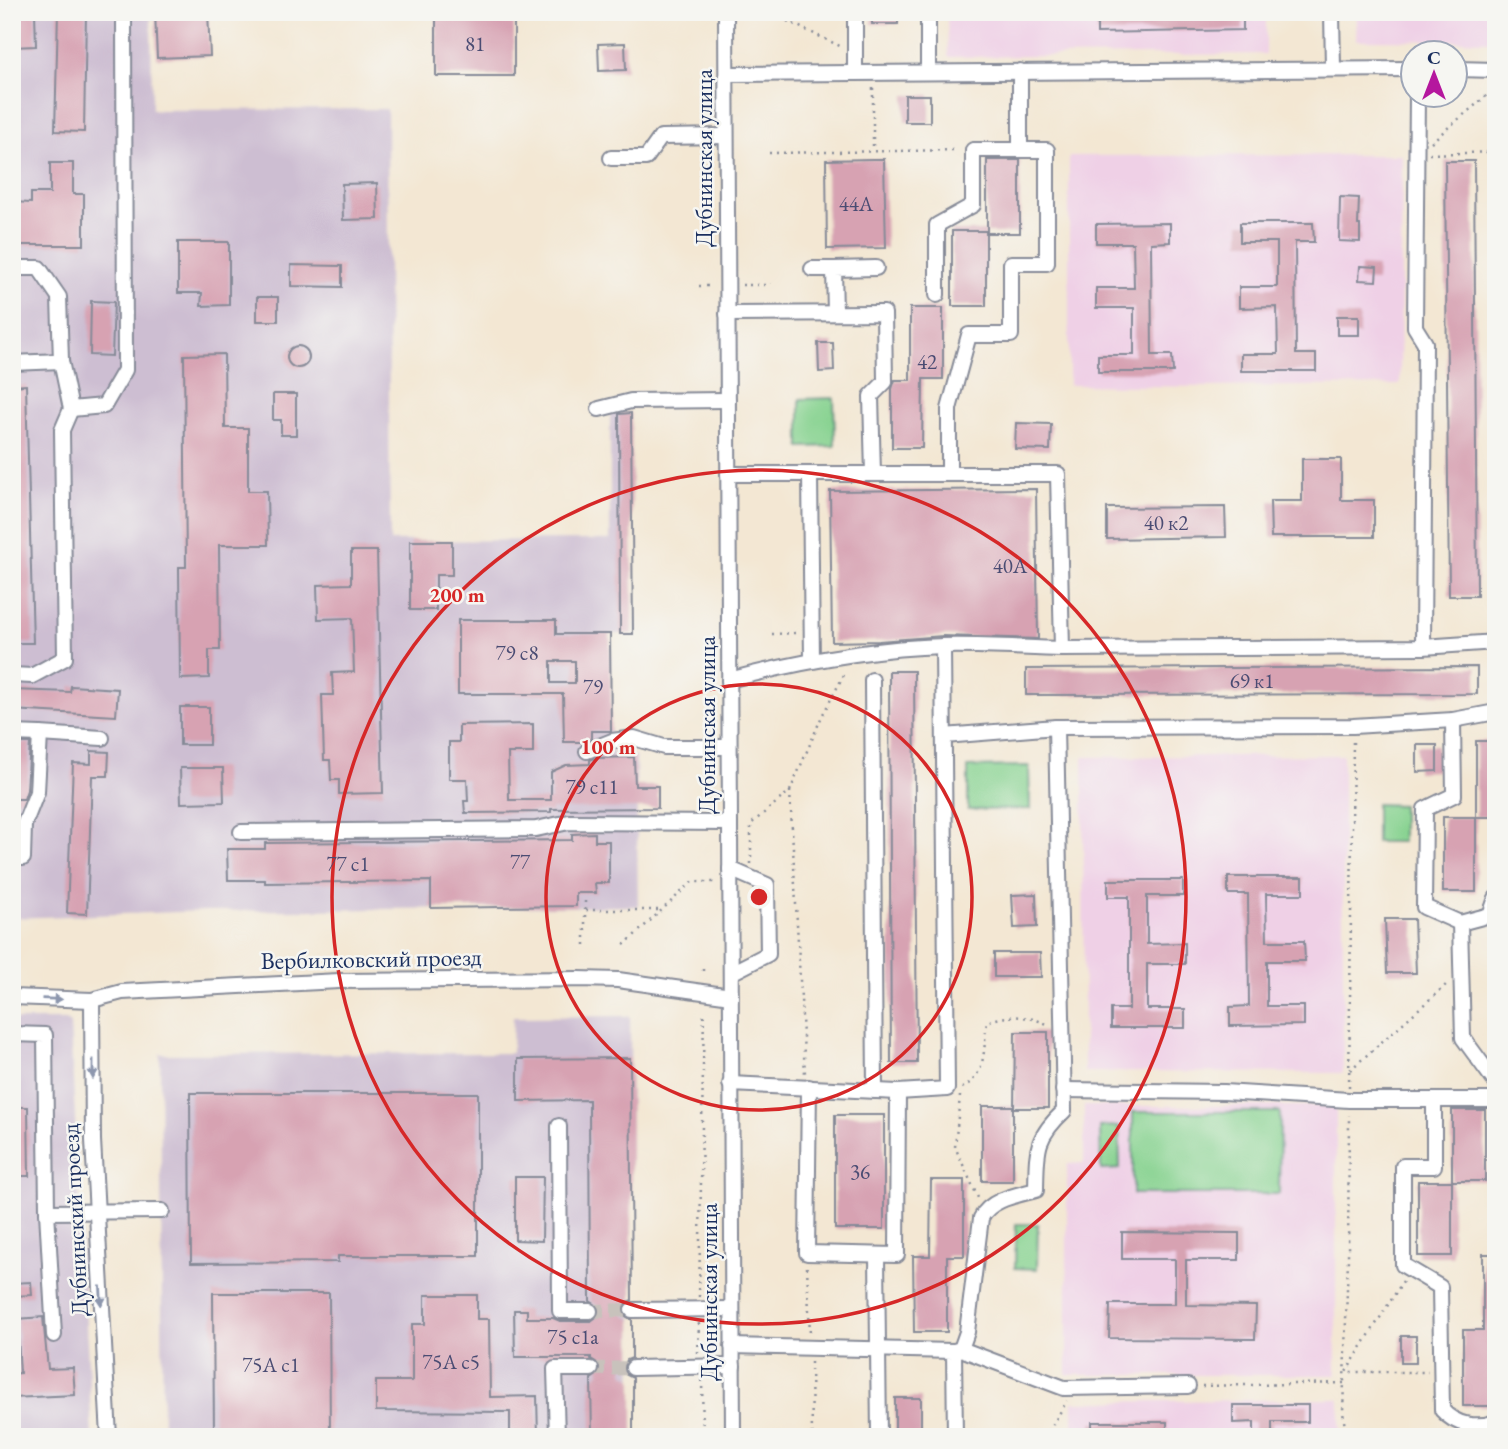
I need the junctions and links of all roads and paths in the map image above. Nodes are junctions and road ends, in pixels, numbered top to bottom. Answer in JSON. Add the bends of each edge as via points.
{"nodes":[{"id":1,"x":124,"y":12,"type":"edge"},
{"id":2,"x":726,"y":12,"type":"edge"},
{"id":3,"x":768,"y":12,"type":"edge"},
{"id":4,"x":855,"y":12,"type":"edge"},
{"id":5,"x":928,"y":12,"type":"edge"},
{"id":6,"x":1332,"y":12,"type":"edge"},
{"id":7,"x":855,"y":53,"type":"junction"},
{"id":8,"x":1333,"y":68,"type":"junction"},
{"id":9,"x":1400,"y":69,"type":"edge"},
{"id":10,"x":1470,"y":69,"type":"edge"},
{"id":11,"x":1496,"y":70,"type":"edge"},
{"id":12,"x":1020,"y":71,"type":"junction"},
{"id":13,"x":855,"y":72,"type":"junction"},
{"id":14,"x":872,"y":72,"type":"junction"},
{"id":15,"x":928,"y":72,"type":"junction"},
{"id":16,"x":727,"y":74,"type":"junction"},
{"id":17,"x":1496,"y":88,"type":"edge"},
{"id":18,"x":1418,"y":108,"type":"edge"},
{"id":19,"x":726,"y":136,"type":"junction"},
{"id":20,"x":973,"y":150,"type":"junction"},
{"id":21,"x":1020,"y":150,"type":"junction"},
{"id":22,"x":873,"y":151,"type":"junction"},
{"id":23,"x":1496,"y":152,"type":"edge"},
{"id":24,"x":769,"y":153,"type":"dead end"},
{"id":25,"x":1417,"y":154,"type":"junction"},
{"id":26,"x":611,"y":158,"type":"dead end"},
{"id":27,"x":12,"y":268,"type":"edge"},
{"id":28,"x":876,"y":268,"type":"dead end"},
{"id":29,"x":812,"y":269,"type":"dead end"},
{"id":30,"x":834,"y":269,"type":"junction"},
{"id":31,"x":742,"y":285,"type":"dead end"},
{"id":32,"x":771,"y":285,"type":"dead end"},
{"id":33,"x":699,"y":286,"type":"dead end"},
{"id":34,"x":713,"y":286,"type":"dead end"},
{"id":35,"x":937,"y":295,"type":"dead end"},
{"id":36,"x":835,"y":313,"type":"junction"},
{"id":37,"x":727,"y":314,"type":"junction"},
{"id":38,"x":61,"y":361,"type":"junction"},
{"id":39,"x":12,"y":363,"type":"edge"},
{"id":40,"x":728,"y":400,"type":"junction"},
{"id":41,"x":71,"y":409,"type":"junction"},
{"id":42,"x":599,"y":409,"type":"dead end"},
{"id":43,"x":728,"y":474,"type":"junction"},
{"id":44,"x":810,"y":474,"type":"junction"},
{"id":45,"x":873,"y":474,"type":"junction"},
{"id":46,"x":949,"y":474,"type":"junction"},
{"id":47,"x":812,"y":632,"type":"junction"},
{"id":48,"x":772,"y":634,"type":"dead end"},
{"id":49,"x":1496,"y":642,"type":"edge"},
{"id":50,"x":943,"y":646,"type":"junction"},
{"id":51,"x":1423,"y":647,"type":"junction"},
{"id":52,"x":1062,"y":649,"type":"junction"},
{"id":53,"x":854,"y":656,"type":"junction"},
{"id":54,"x":812,"y":662,"type":"junction"},
{"id":55,"x":12,"y":676,"type":"edge"},
{"id":56,"x":729,"y":680,"type":"junction"},
{"id":57,"x":872,"y":680,"type":"dead end"},
{"id":58,"x":1496,"y":712,"type":"edge"},
{"id":59,"x":1453,"y":720,"type":"junction"},
{"id":60,"x":1353,"y":726,"type":"junction"},
{"id":61,"x":1056,"y":727,"type":"junction"},
{"id":62,"x":12,"y":733,"type":"edge"},
{"id":63,"x":40,"y":734,"type":"junction"},
{"id":64,"x":944,"y":736,"type":"junction"},
{"id":65,"x":102,"y":738,"type":"dead end"},
{"id":66,"x":730,"y":747,"type":"junction"},
{"id":67,"x":587,"y":751,"type":"dead end"},
{"id":68,"x":790,"y":791,"type":"junction"},
{"id":69,"x":730,"y":823,"type":"junction"},
{"id":70,"x":240,"y":832,"type":"dead end"},
{"id":71,"x":12,"y":858,"type":"edge"},
{"id":72,"x":730,"y":869,"type":"junction"},
{"id":73,"x":751,"y":878,"type":"junction"},
{"id":74,"x":714,"y":882,"type":"dead end"},
{"id":75,"x":585,"y":897,"type":"dead end"},
{"id":76,"x":1496,"y":898,"type":"edge"},
{"id":77,"x":586,"y":909,"type":"junction"},
{"id":78,"x":662,"y":910,"type":"junction"},
{"id":79,"x":1460,"y":923,"type":"junction"},
{"id":80,"x":585,"y":945,"type":"dead end"},
{"id":81,"x":624,"y":945,"type":"dead end"},
{"id":82,"x":1461,"y":971,"type":"junction"},
{"id":83,"x":731,"y":973,"type":"junction"},
{"id":84,"x":731,"y":996,"type":"junction"},
{"id":85,"x":12,"y":997,"type":"edge"},
{"id":86,"x":92,"y":1000,"type":"junction"},
{"id":87,"x":704,"y":1010,"type":"dead end"},
{"id":88,"x":1061,"y":1033,"type":"junction"},
{"id":89,"x":12,"y":1034,"type":"edge"},
{"id":90,"x":1350,"y":1070,"type":"junction"},
{"id":91,"x":1496,"y":1083,"type":"edge"},
{"id":92,"x":730,"y":1084,"type":"junction"},
{"id":93,"x":807,"y":1087,"type":"junction"},
{"id":94,"x":1063,"y":1090,"type":"junction"},
{"id":95,"x":875,"y":1091,"type":"junction"},
{"id":96,"x":898,"y":1092,"type":"junction"},
{"id":97,"x":1349,"y":1100,"type":"junction"},
{"id":98,"x":1434,"y":1100,"type":"junction"},
{"id":99,"x":1496,"y":1100,"type":"edge"},
{"id":100,"x":559,"y":1126,"type":"dead end"},
{"id":101,"x":96,"y":1211,"type":"junction"},
{"id":102,"x":162,"y":1211,"type":"dead end"},
{"id":103,"x":47,"y":1212,"type":"junction"},
{"id":104,"x":984,"y":1212,"type":"junction"},
{"id":105,"x":877,"y":1255,"type":"junction"},
{"id":106,"x":1410,"y":1269,"type":"junction"},
{"id":107,"x":699,"y":1309,"type":"junction"},
{"id":108,"x":732,"y":1309,"type":"junction"},
{"id":109,"x":632,"y":1310,"type":"tunnel mouth"},
{"id":110,"x":590,"y":1311,"type":"tunnel mouth"},
{"id":111,"x":54,"y":1335,"type":"dead end"},
{"id":112,"x":732,"y":1346,"type":"junction"},
{"id":113,"x":878,"y":1349,"type":"junction"},
{"id":114,"x":958,"y":1350,"type":"junction"},
{"id":115,"x":698,"y":1366,"type":"junction"},
{"id":116,"x":733,"y":1366,"type":"junction"},
{"id":117,"x":591,"y":1368,"type":"tunnel mouth"},
{"id":118,"x":633,"y":1368,"type":"tunnel mouth"},
{"id":119,"x":1441,"y":1372,"type":"junction"},
{"id":120,"x":1344,"y":1383,"type":"junction"},
{"id":121,"x":1188,"y":1386,"type":"joint"},
{"id":122,"x":1074,"y":1388,"type":"junction"},
{"id":123,"x":1494,"y":1427,"type":"edge"},
{"id":124,"x":109,"y":1437,"type":"edge"},
{"id":125,"x":557,"y":1437,"type":"edge"},
{"id":126,"x":703,"y":1437,"type":"edge"},
{"id":127,"x":733,"y":1437,"type":"edge"},
{"id":128,"x":879,"y":1437,"type":"edge"},
{"id":129,"x":955,"y":1437,"type":"edge"},
{"id":130,"x":1045,"y":1437,"type":"edge"},
{"id":131,"x":1346,"y":1437,"type":"edge"}],
"edges":[{"from":1,"to":41,"type":"street","via":[[125,370],[104,406]]},
{"from":2,"to":16,"type":"street","name":"Дубнинская улица"},
{"from":3,"to":7,"type":"path"},
{"from":4,"to":7,"type":"street"},
{"from":5,"to":15,"type":"street"},
{"from":6,"to":8,"type":"street"},
{"from":7,"to":13,"type":"street"},
{"from":8,"to":9,"type":"street"},
{"from":8,"to":12,"type":"street"},
{"from":10,"to":11,"type":"street"},
{"from":12,"to":15,"type":"street"},
{"from":12,"to":21,"type":"street"},
{"from":13,"to":14,"type":"street"},
{"from":13,"to":16,"type":"street"},
{"from":14,"to":15,"type":"street"},
{"from":14,"to":22,"type":"path"},
{"from":16,"to":19,"type":"street","name":"Дубнинская улица"},
{"from":17,"to":25,"type":"path"},
{"from":18,"to":25,"type":"street"},
{"from":19,"to":26,"type":"street","via":[[661,137],[646,158]]},
{"from":19,"to":37,"type":"street","name":"Дубнинская улица"},
{"from":20,"to":21,"type":"street"},
{"from":20,"to":22,"type":"path"},
{"from":20,"to":35,"type":"street","via":[[973,205],[937,225]]},
{"from":21,"to":46,"type":"street","via":[[1047,150],[1047,263],[1011,263],[1011,335],[970,335],[949,409]]},
{"from":22,"to":24,"type":"path"},
{"from":23,"to":25,"type":"path"},
{"from":25,"to":51,"type":"street","via":[[1415,327],[1425,343]]},
{"from":27,"to":38,"type":"street","via":[[39,268],[59,297]]},
{"from":28,"to":30,"type":"street"},
{"from":29,"to":30,"type":"street"},
{"from":30,"to":36,"type":"street"},
{"from":31,"to":32,"type":"path"},
{"from":33,"to":34,"type":"path"},
{"from":36,"to":37,"type":"street"},
{"from":36,"to":45,"type":"street","via":[[884,313],[885,382],[872,396]]},
{"from":37,"to":40,"type":"street","name":"Дубнинская улица"},
{"from":38,"to":39,"type":"street"},
{"from":38,"to":41,"type":"street"},
{"from":40,"to":42,"type":"street","via":[[631,401]]},
{"from":40,"to":43,"type":"street","name":"Дубнинская улица"},
{"from":41,"to":55,"type":"street","via":[[62,430],[65,658],[32,676]]},
{"from":43,"to":44,"type":"street"},
{"from":43,"to":56,"type":"street","name":"Дубнинская улица"},
{"from":44,"to":45,"type":"street"},
{"from":44,"to":47,"type":"street"},
{"from":45,"to":46,"type":"street"},
{"from":46,"to":52,"type":"street","via":[[1058,474]]},
{"from":47,"to":48,"type":"path"},
{"from":47,"to":54,"type":"street"},
{"from":49,"to":51,"type":"street"},
{"from":50,"to":52,"type":"street"},
{"from":50,"to":53,"type":"street"},
{"from":50,"to":64,"type":"street"},
{"from":51,"to":52,"type":"street"},
{"from":53,"to":54,"type":"street"},
{"from":53,"to":68,"type":"path"},
{"from":54,"to":56,"type":"street"},
{"from":56,"to":66,"type":"street","name":"Дубнинская улица"},
{"from":57,"to":95,"type":"street"},
{"from":58,"to":59,"type":"street"},
{"from":59,"to":60,"type":"street"},
{"from":59,"to":79,"type":"street","via":[[1454,794],[1425,809],[1424,907]]},
{"from":60,"to":61,"type":"street"},
{"from":60,"to":90,"type":"path"},
{"from":61,"to":64,"type":"street"},
{"from":61,"to":88,"type":"street"},
{"from":62,"to":63,"type":"street"},
{"from":63,"to":65,"type":"street"},
{"from":63,"to":71,"type":"street","via":[[37,792],[24,825],[23,858]]},
{"from":64,"to":96,"type":"street","via":[[947,1089]]},
{"from":66,"to":67,"type":"street","via":[[664,747],[634,738]]},
{"from":66,"to":69,"type":"street","name":"Дубнинская улица"},
{"from":68,"to":73,"type":"path","via":[[751,824]]},
{"from":68,"to":93,"type":"path"},
{"from":69,"to":70,"type":"street","via":[[569,822],[536,829]]},
{"from":69,"to":72,"type":"street","name":"Дубнинская улица"},
{"from":72,"to":73,"type":"street"},
{"from":72,"to":83,"type":"street","name":"Дубнинская улица"},
{"from":73,"to":83,"type":"street","via":[[767,885],[768,954]]},
{"from":74,"to":78,"type":"path","via":[[692,882]]},
{"from":75,"to":77,"type":"path"},
{"from":76,"to":79,"type":"street","via":[[1490,915]]},
{"from":77,"to":78,"type":"path"},
{"from":77,"to":80,"type":"path"},
{"from":78,"to":81,"type":"path"},
{"from":79,"to":82,"type":"street"},
{"from":82,"to":90,"type":"path"},
{"from":82,"to":91,"type":"street","via":[[1463,1038]]},
{"from":83,"to":84,"type":"street","name":"Дубнинская улица"},
{"from":84,"to":86,"type":"street","name":"Вербилковский проезд","via":[[618,980],[424,979],[122,992]]},
{"from":84,"to":92,"type":"street","name":"Дубнинская улица"},
{"from":85,"to":86,"type":"street","name":"Вербилковский проезд","one_way":true},
{"from":86,"to":101,"type":"street","name":"Дубнинский проезд","one_way":true},
{"from":87,"to":107,"type":"path"},
{"from":88,"to":94,"type":"street"},
{"from":88,"to":104,"type":"path","via":[[1034,1019],[1004,1016],[988,1022],[981,1070],[960,1089],[955,1147]]},
{"from":89,"to":103,"type":"street","via":[[45,1035]]},
{"from":90,"to":97,"type":"path"},
{"from":92,"to":93,"type":"street"},
{"from":92,"to":108,"type":"street","name":"Дубнинская улица"},
{"from":93,"to":95,"type":"street"},
{"from":93,"to":105,"type":"street","via":[[807,1253]]},
{"from":94,"to":97,"type":"street"},
{"from":94,"to":104,"type":"street","via":[[1064,1111],[1041,1136],[1036,1190],[1003,1200]]},
{"from":95,"to":96,"type":"street"},
{"from":96,"to":105,"type":"street","via":[[897,1255]]},
{"from":97,"to":98,"type":"street"},
{"from":97,"to":120,"type":"path"},
{"from":98,"to":99,"type":"street"},
{"from":98,"to":106,"type":"street","via":[[1434,1166],[1403,1166],[1403,1265]]},
{"from":100,"to":110,"type":"street","via":[[560,1311]]},
{"from":101,"to":102,"type":"street"},
{"from":101,"to":103,"type":"street"},
{"from":101,"to":124,"type":"street","name":"Дубнинский проезд","one_way":true},
{"from":103,"to":111,"type":"street"},
{"from":104,"to":114,"type":"street","via":[[967,1332]]},
{"from":105,"to":113,"type":"street"},
{"from":106,"to":119,"type":"street","via":[[1440,1287]]},
{"from":106,"to":119,"type":"path","via":[[1346,1372]]},
{"from":107,"to":108,"type":"street"},
{"from":107,"to":109,"type":"street"},
{"from":107,"to":115,"type":"path"},
{"from":108,"to":112,"type":"street","name":"Дубнинская улица"},
{"from":112,"to":113,"type":"street"},
{"from":112,"to":116,"type":"street","name":"Дубнинская улица"},
{"from":113,"to":114,"type":"street"},
{"from":113,"to":128,"type":"street"},
{"from":114,"to":122,"type":"street"},
{"from":114,"to":129,"type":"street"},
{"from":115,"to":116,"type":"street"},
{"from":115,"to":118,"type":"street"},
{"from":115,"to":126,"type":"path"},
{"from":116,"to":127,"type":"street","name":"Дубнинская улица"},
{"from":117,"to":125,"type":"street","via":[[555,1369]]},
{"from":119,"to":123,"type":"street","via":[[1442,1410],[1452,1421]]},
{"from":120,"to":121,"type":"path"},
{"from":120,"to":131,"type":"path"},
{"from":121,"to":122,"type":"street"},
{"from":122,"to":130,"type":"path"}]}
